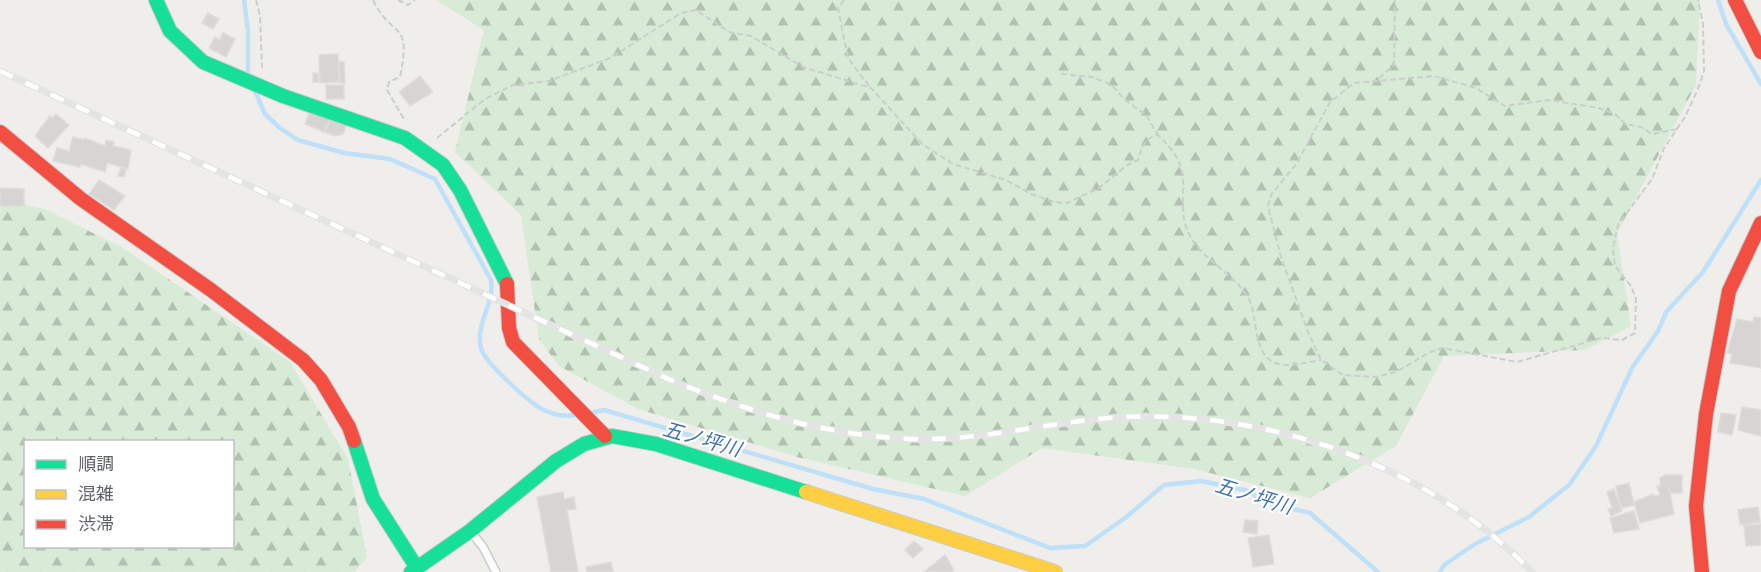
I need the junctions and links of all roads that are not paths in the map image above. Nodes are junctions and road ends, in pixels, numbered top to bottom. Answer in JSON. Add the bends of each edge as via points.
{"nodes":[{"id":1,"x":156,"y":0,"type":"edge"},
{"id":2,"x":1735,"y":0,"type":"edge"},
{"id":3,"x":1761,"y":52,"type":"edge"},
{"id":4,"x":0,"y":132,"type":"edge"},
{"id":5,"x":1761,"y":223,"type":"edge"},
{"id":6,"x":601,"y":431,"type":"junction"},
{"id":7,"x":470,"y":531,"type":"junction"},
{"id":8,"x":414,"y":570,"type":"edge"},
{"id":9,"x":496,"y":572,"type":"edge"},
{"id":10,"x":1055,"y":572,"type":"edge"},
{"id":11,"x":1702,"y":572,"type":"edge"}],
"edges":[{"from":1,"to":6,"type":"street","via":[[170,31],[203,62],[283,96],[405,138],[443,165],[460,190],[507,285],[507,330],[513,342]]},
{"from":2,"to":3,"type":"street"},
{"from":4,"to":8,"type":"street","via":[[81,199],[303,360],[321,380],[349,427],[373,499]]},
{"from":5,"to":11,"type":"street","via":[[1729,291],[1706,414],[1696,506]]},
{"from":6,"to":7,"type":"street","via":[[556,461]]},
{"from":6,"to":10,"type":"street","via":[[656,444]]},
{"from":7,"to":8,"type":"street"},
{"from":7,"to":9,"type":"lane"}]}
